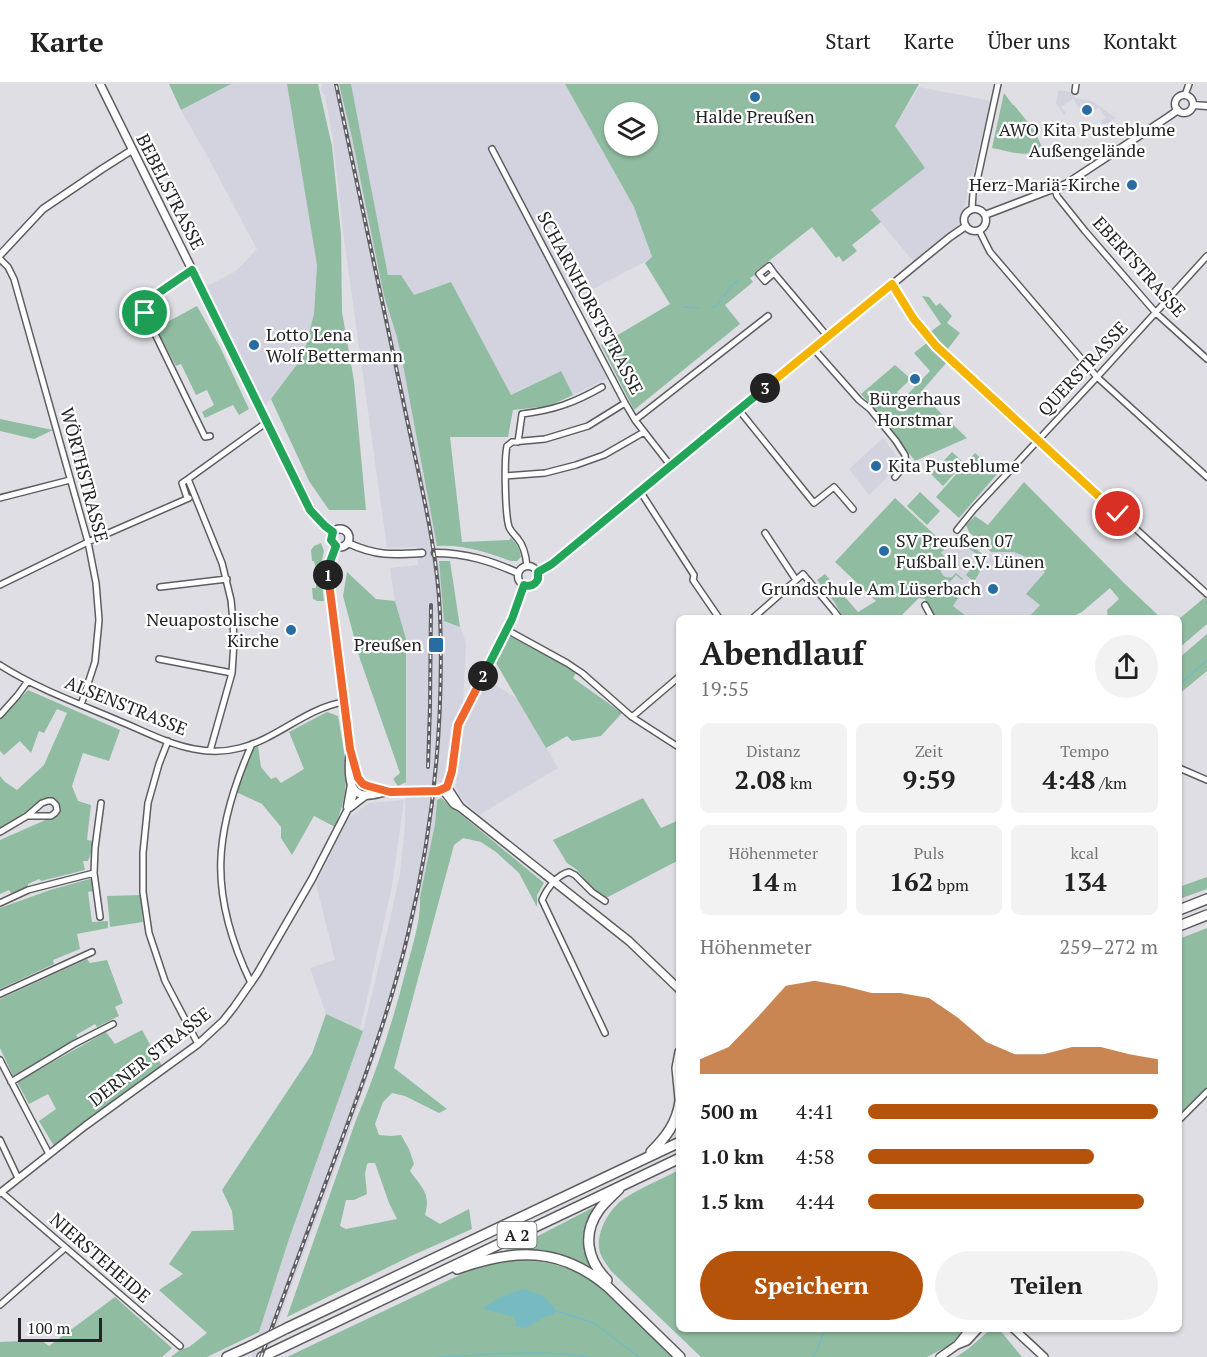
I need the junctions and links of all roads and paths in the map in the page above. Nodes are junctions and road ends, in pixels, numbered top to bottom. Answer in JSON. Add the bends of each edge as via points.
{"nodes":[{"id":1,"x":100,"y":84,"type":"edge"},
{"id":2,"x":998,"y":84,"type":"edge"},
{"id":3,"x":1076,"y":84,"type":"edge"},
{"id":4,"x":1189,"y":84,"type":"edge"},
{"id":5,"x":1075,"y":91,"type":"dead end"},
{"id":6,"x":1185,"y":95,"type":"junction"},
{"id":7,"x":1193,"y":105,"type":"junction"},
{"id":8,"x":1207,"y":106,"type":"edge"},
{"id":9,"x":1178,"y":110,"type":"junction"},
{"id":10,"x":492,"y":149,"type":"dead end"},
{"id":11,"x":132,"y":150,"type":"junction"},
{"id":12,"x":1055,"y":189,"type":"junction"},
{"id":13,"x":972,"y":209,"type":"junction"},
{"id":14,"x":985,"y":215,"type":"junction"},
{"id":15,"x":966,"y":226,"type":"junction"},
{"id":16,"x":979,"y":230,"type":"junction"},
{"id":17,"x":1207,"y":256,"type":"edge"},
{"id":18,"x":0,"y":257,"type":"edge"},
{"id":19,"x":192,"y":270,"type":"junction"},
{"id":20,"x":774,"y":273,"type":"dead end"},
{"id":21,"x":892,"y":284,"type":"junction"},
{"id":22,"x":141,"y":305,"type":"junction"},
{"id":23,"x":129,"y":312,"type":"dead end"},
{"id":24,"x":1156,"y":313,"type":"junction"},
{"id":25,"x":768,"y":316,"type":"dead end"},
{"id":26,"x":828,"y":337,"type":"junction"},
{"id":27,"x":813,"y":348,"type":"junction"},
{"id":28,"x":1207,"y":359,"type":"edge"},
{"id":29,"x":1098,"y":377,"type":"junction"},
{"id":30,"x":602,"y":387,"type":"dead end"},
{"id":31,"x":625,"y":404,"type":"junction"},
{"id":32,"x":739,"y":410,"type":"junction"},
{"id":33,"x":635,"y":420,"type":"junction"},
{"id":34,"x":267,"y":422,"type":"junction"},
{"id":35,"x":644,"y":432,"type":"junction"},
{"id":36,"x":210,"y":436,"type":"dead end"},
{"id":37,"x":1038,"y":440,"type":"junction"},
{"id":38,"x":518,"y":442,"type":"junction"},
{"id":39,"x":670,"y":465,"type":"junction"},
{"id":40,"x":506,"y":476,"type":"junction"},
{"id":41,"x":895,"y":477,"type":"dead end"},
{"id":42,"x":1207,"y":477,"type":"edge"},
{"id":43,"x":188,"y":478,"type":"junction"},
{"id":44,"x":70,"y":480,"type":"junction"},
{"id":45,"x":640,"y":491,"type":"junction"},
{"id":46,"x":195,"y":495,"type":"junction"},
{"id":47,"x":0,"y":498,"type":"edge"},
{"id":48,"x":188,"y":498,"type":"junction"},
{"id":49,"x":853,"y":509,"type":"dead end"},
{"id":50,"x":957,"y":530,"type":"dead end"},
{"id":51,"x":333,"y":532,"type":"junction"},
{"id":52,"x":765,"y":533,"type":"dead end"},
{"id":53,"x":88,"y":542,"type":"junction"},
{"id":54,"x":348,"y":543,"type":"junction"},
{"id":55,"x":336,"y":546,"type":"junction"},
{"id":56,"x":422,"y":553,"type":"dead end"},
{"id":57,"x":435,"y":553,"type":"dead end"},
{"id":58,"x":527,"y":566,"type":"junction"},
{"id":59,"x":538,"y":572,"type":"junction"},
{"id":60,"x":518,"y":573,"type":"junction"},
{"id":61,"x":227,"y":579,"type":"junction"},
{"id":62,"x":796,"y":580,"type":"junction"},
{"id":63,"x":0,"y":585,"type":"edge"},
{"id":64,"x":524,"y":585,"type":"junction"},
{"id":65,"x":160,"y":587,"type":"dead end"},
{"id":66,"x":1207,"y":594,"type":"edge"},
{"id":67,"x":925,"y":605,"type":"dead end"},
{"id":68,"x":717,"y":615,"type":"edge"},
{"id":69,"x":756,"y":615,"type":"edge"},
{"id":70,"x":836,"y":615,"type":"edge"},
{"id":71,"x":930,"y":615,"type":"edge"},
{"id":72,"x":507,"y":630,"type":"junction"},
{"id":73,"x":159,"y":659,"type":"dead end"},
{"id":74,"x":0,"y":665,"type":"edge"},
{"id":75,"x":232,"y":673,"type":"junction"},
{"id":76,"x":676,"y":679,"type":"edge"},
{"id":77,"x":28,"y":681,"type":"junction"},
{"id":78,"x":344,"y":702,"type":"junction"},
{"id":79,"x":81,"y":705,"type":"junction"},
{"id":80,"x":0,"y":715,"type":"edge"},
{"id":81,"x":632,"y":717,"type":"junction"},
{"id":82,"x":168,"y":741,"type":"junction"},
{"id":83,"x":252,"y":744,"type":"junction"},
{"id":84,"x":676,"y":745,"type":"edge"},
{"id":85,"x":350,"y":749,"type":"junction"},
{"id":86,"x":210,"y":751,"type":"junction"},
{"id":87,"x":1182,"y":769,"type":"edge"},
{"id":88,"x":357,"y":774,"type":"junction"},
{"id":89,"x":1207,"y":780,"type":"edge"},
{"id":90,"x":445,"y":788,"type":"junction"},
{"id":91,"x":352,"y":789,"type":"junction"},
{"id":92,"x":373,"y":789,"type":"junction"},
{"id":93,"x":390,"y":792,"type":"junction"},
{"id":94,"x":367,"y":795,"type":"junction"},
{"id":95,"x":101,"y":803,"type":"dead end"},
{"id":96,"x":345,"y":813,"type":"junction"},
{"id":97,"x":27,"y":816,"type":"junction"},
{"id":98,"x":0,"y":832,"type":"edge"},
{"id":99,"x":94,"y":873,"type":"junction"},
{"id":100,"x":554,"y":881,"type":"junction"},
{"id":101,"x":1207,"y":899,"type":"edge"},
{"id":102,"x":605,"y":901,"type":"dead end"},
{"id":103,"x":0,"y":903,"type":"edge"},
{"id":104,"x":1182,"y":909,"type":"edge"},
{"id":105,"x":1207,"y":915,"type":"edge"},
{"id":106,"x":100,"y":917,"type":"dead end"},
{"id":107,"x":1182,"y":925,"type":"edge"},
{"id":108,"x":92,"y":952,"type":"dead end"},
{"id":109,"x":251,"y":983,"type":"junction"},
{"id":110,"x":676,"y":986,"type":"edge"},
{"id":111,"x":0,"y":994,"type":"edge"},
{"id":112,"x":113,"y":1024,"type":"dead end"},
{"id":113,"x":605,"y":1034,"type":"dead end"},
{"id":114,"x":198,"y":1044,"type":"junction"},
{"id":115,"x":0,"y":1060,"type":"edge"},
{"id":116,"x":7,"y":1075,"type":"junction"},
{"id":117,"x":0,"y":1079,"type":"edge"},
{"id":118,"x":11,"y":1082,"type":"junction"},
{"id":119,"x":1207,"y":1092,"type":"edge"},
{"id":120,"x":1182,"y":1117,"type":"edge"},
{"id":121,"x":676,"y":1118,"type":"edge"},
{"id":122,"x":0,"y":1140,"type":"edge"},
{"id":123,"x":676,"y":1144,"type":"edge"},
{"id":124,"x":49,"y":1154,"type":"junction"},
{"id":125,"x":645,"y":1158,"type":"junction"},
{"id":126,"x":676,"y":1160,"type":"edge"},
{"id":127,"x":18,"y":1178,"type":"junction"},
{"id":128,"x":625,"y":1184,"type":"junction"},
{"id":129,"x":1,"y":1193,"type":"edge"},
{"id":130,"x":65,"y":1248,"type":"junction"},
{"id":131,"x":410,"y":1287,"type":"junction"},
{"id":132,"x":0,"y":1305,"type":"edge"},
{"id":133,"x":968,"y":1332,"type":"edge"},
{"id":134,"x":975,"y":1332,"type":"edge"},
{"id":135,"x":1017,"y":1332,"type":"edge"},
{"id":136,"x":957,"y":1345,"type":"junction"},
{"id":137,"x":180,"y":1346,"type":"dead end"},
{"id":138,"x":227,"y":1357,"type":"edge"},
{"id":139,"x":262,"y":1357,"type":"edge"},
{"id":140,"x":680,"y":1357,"type":"edge"},
{"id":141,"x":685,"y":1357,"type":"edge"},
{"id":142,"x":940,"y":1357,"type":"edge"},
{"id":143,"x":1044,"y":1357,"type":"edge"}],
"edges":[{"from":1,"to":11,"type":"main road","name":"BEBELSTRASSE"},
{"from":2,"to":13,"type":"street"},
{"from":3,"to":5,"type":"street"},
{"from":4,"to":6,"type":"street"},
{"from":6,"to":7,"type":"street"},
{"from":6,"to":9,"type":"street","via":[[1177,98]]},
{"from":7,"to":8,"type":"street"},
{"from":7,"to":9,"type":"street","via":[[1187,112]]},
{"from":9,"to":12,"type":"street"},
{"from":10,"to":31,"type":"street","name":"SCHARNHORSTSTRASSE"},
{"from":11,"to":18,"type":"street","via":[[43,209]]},
{"from":11,"to":19,"type":"main road","name":"BEBELSTRASSE"},
{"from":12,"to":14,"type":"street"},
{"from":12,"to":24,"type":"street","name":"EBERTSTRASSE","via":[[1085,231]]},
{"from":13,"to":14,"type":"street"},
{"from":13,"to":15,"type":"street","via":[[965,216]]},
{"from":14,"to":16,"type":"street","via":[[985,226]]},
{"from":15,"to":16,"type":"street"},
{"from":15,"to":21,"type":"street"},
{"from":16,"to":29,"type":"street","via":[[990,252]]},
{"from":17,"to":24,"type":"street","name":"QUERSTRASSE"},
{"from":18,"to":44,"type":"street","name":"WÖRTHSTRASSE","via":[[14,279]]},
{"from":19,"to":22,"type":"street"},
{"from":19,"to":34,"type":"main road","name":"BEBELSTRASSE"},
{"from":20,"to":26,"type":"street"},
{"from":21,"to":26,"type":"street"},
{"from":21,"to":37,"type":"street","via":[[936,346]]},
{"from":22,"to":23,"type":"street"},
{"from":22,"to":36,"type":"street","via":[[205,437]]},
{"from":24,"to":28,"type":"street","name":"EBERTSTRASSE"},
{"from":24,"to":29,"type":"street","name":"QUERSTRASSE"},
{"from":25,"to":33,"type":"street"},
{"from":26,"to":27,"type":"street"},
{"from":27,"to":32,"type":"street"},
{"from":27,"to":41,"type":"street","via":[[870,409],[905,455],[906,464]]},
{"from":29,"to":37,"type":"street","name":"QUERSTRASSE"},
{"from":29,"to":42,"type":"street"},
{"from":30,"to":38,"type":"street","via":[[567,404],[522,414]]},
{"from":31,"to":33,"type":"street","name":"SCHARNHORSTSTRASSE"},
{"from":31,"to":38,"type":"street","via":[[588,426],[545,439]]},
{"from":32,"to":39,"type":"street"},
{"from":32,"to":49,"type":"street","via":[[814,502],[834,487]]},
{"from":33,"to":35,"type":"street","name":"SCHARNHORSTSTRASSE"},
{"from":34,"to":43,"type":"street"},
{"from":34,"to":51,"type":"main road","name":"BEBELSTRASSE","via":[[310,510]]},
{"from":35,"to":39,"type":"street","name":"SCHARNHORSTSTRASSE"},
{"from":35,"to":40,"type":"street","via":[[576,465],[545,473]]},
{"from":37,"to":50,"type":"street","name":"QUERSTRASSE"},
{"from":37,"to":66,"type":"street"},
{"from":38,"to":40,"type":"street","via":[[507,446]]},
{"from":39,"to":45,"type":"street"},
{"from":40,"to":58,"type":"street","via":[[509,528],[522,546]]},
{"from":43,"to":46,"type":"street"},
{"from":43,"to":48,"type":"street","via":[[182,483]]},
{"from":44,"to":47,"type":"street"},
{"from":44,"to":53,"type":"street","name":"WÖRTHSTRASSE"},
{"from":45,"to":59,"type":"street"},
{"from":45,"to":68,"type":"street"},
{"from":46,"to":48,"type":"street"},
{"from":46,"to":61,"type":"street"},
{"from":48,"to":53,"type":"street"},
{"from":51,"to":54,"type":"main road","via":[[344,530]]},
{"from":51,"to":55,"type":"main road","via":[[331,540]]},
{"from":52,"to":62,"type":"street"},
{"from":53,"to":63,"type":"street"},
{"from":53,"to":79,"type":"street","name":"WÖRTHSTRASSE","via":[[99,620],[95,662]]},
{"from":54,"to":55,"type":"main road"},
{"from":54,"to":56,"type":"street","via":[[378,554]]},
{"from":55,"to":78,"type":"main road","via":[[328,575]]},
{"from":57,"to":60,"type":"street","via":[[476,557]]},
{"from":58,"to":59,"type":"street"},
{"from":58,"to":60,"type":"street"},
{"from":59,"to":64,"type":"street","via":[[536,582]]},
{"from":60,"to":64,"type":"street","via":[[519,582]]},
{"from":61,"to":65,"type":"street"},
{"from":61,"to":75,"type":"street","via":[[233,621]]},
{"from":62,"to":69,"type":"street"},
{"from":62,"to":70,"type":"street","via":[[803,574]]},
{"from":64,"to":72,"type":"street"},
{"from":67,"to":71,"type":"street"},
{"from":72,"to":81,"type":"street","via":[[582,673]]},
{"from":72,"to":90,"type":"street","via":[[458,725],[452,771]]},
{"from":73,"to":75,"type":"street"},
{"from":74,"to":77,"type":"street","name":"ALSENSTRASSE"},
{"from":75,"to":86,"type":"street"},
{"from":76,"to":81,"type":"street"},
{"from":77,"to":79,"type":"street","name":"ALSENSTRASSE"},
{"from":77,"to":80,"type":"street"},
{"from":78,"to":83,"type":"street","name":"ALSENSTRASSE","via":[[325,706]]},
{"from":78,"to":85,"type":"main road"},
{"from":79,"to":82,"type":"street","name":"ALSENSTRASSE"},
{"from":81,"to":84,"type":"street"},
{"from":82,"to":86,"type":"street","name":"ALSENSTRASSE"},
{"from":82,"to":114,"type":"street","via":[[148,803],[143,892],[149,933],[165,981]]},
{"from":83,"to":86,"type":"street","name":"ALSENSTRASSE"},
{"from":83,"to":109,"type":"street","via":[[228,807],[220,865],[230,933]]},
{"from":85,"to":88,"type":"main road"},
{"from":85,"to":91,"type":"main road"},
{"from":87,"to":89,"type":"street"},
{"from":88,"to":91,"type":"main road"},
{"from":88,"to":92,"type":"main road","via":[[363,784]]},
{"from":90,"to":93,"type":"main road"},
{"from":90,"to":100,"type":"main road","via":[[454,804]]},
{"from":91,"to":92,"type":"main road"},
{"from":91,"to":94,"type":"main road"},
{"from":91,"to":96,"type":"street","name":"DERNER STRASSE"},
{"from":92,"to":93,"type":"main road"},
{"from":93,"to":94,"type":"main road"},
{"from":94,"to":96,"type":"street","name":"DERNER STRASSE"},
{"from":95,"to":99,"type":"street"},
{"from":96,"to":109,"type":"street","name":"DERNER STRASSE","via":[[312,879]]},
{"from":97,"to":97,"type":"street","via":[[42,803],[52,801],[56,805],[51,816]]},
{"from":97,"to":98,"type":"street"},
{"from":99,"to":103,"type":"street","via":[[28,890]]},
{"from":99,"to":106,"type":"street"},
{"from":100,"to":102,"type":"street","via":[[572,873]]},
{"from":100,"to":110,"type":"main road"},
{"from":100,"to":113,"type":"street","via":[[543,896],[543,903]]},
{"from":101,"to":104,"type":"highway"},
{"from":105,"to":107,"type":"highway"},
{"from":108,"to":111,"type":"street"},
{"from":109,"to":114,"type":"street","name":"DERNER STRASSE","via":[[223,1021]]},
{"from":112,"to":118,"type":"street"},
{"from":114,"to":124,"type":"street","name":"DERNER STRASSE"},
{"from":115,"to":116,"type":"street"},
{"from":116,"to":117,"type":"street"},
{"from":116,"to":118,"type":"street"},
{"from":118,"to":124,"type":"street"},
{"from":119,"to":120,"type":"street"},
{"from":121,"to":125,"type":"highway","via":[[668,1135]]},
{"from":122,"to":127,"type":"street"},
{"from":123,"to":125,"type":"highway","number":"A 2"},
{"from":124,"to":127,"type":"street","name":"DERNER STRASSE"},
{"from":125,"to":138,"type":"highway","number":"A 2","bridge":true},
{"from":126,"to":128,"type":"highway","number":"A 2"},
{"from":127,"to":129,"type":"street","name":"DERNER STRASSE"},
{"from":128,"to":131,"type":"highway","number":"A 2"},
{"from":128,"to":141,"type":"highway","via":[[593,1219],[589,1233],[592,1261],[604,1278]]},
{"from":129,"to":130,"type":"street","name":"NIERSTEHEIDE"},
{"from":130,"to":132,"type":"street"},
{"from":130,"to":137,"type":"street","name":"NIERSTEHEIDE"},
{"from":131,"to":139,"type":"highway","number":"A 2"},
{"from":131,"to":140,"type":"highway","via":[[490,1258],[520,1254],[549,1257],[598,1278]]},
{"from":133,"to":136,"type":"main road"},
{"from":134,"to":136,"type":"main road"},
{"from":135,"to":143,"type":"main road"},
{"from":136,"to":142,"type":"main road"}]}
